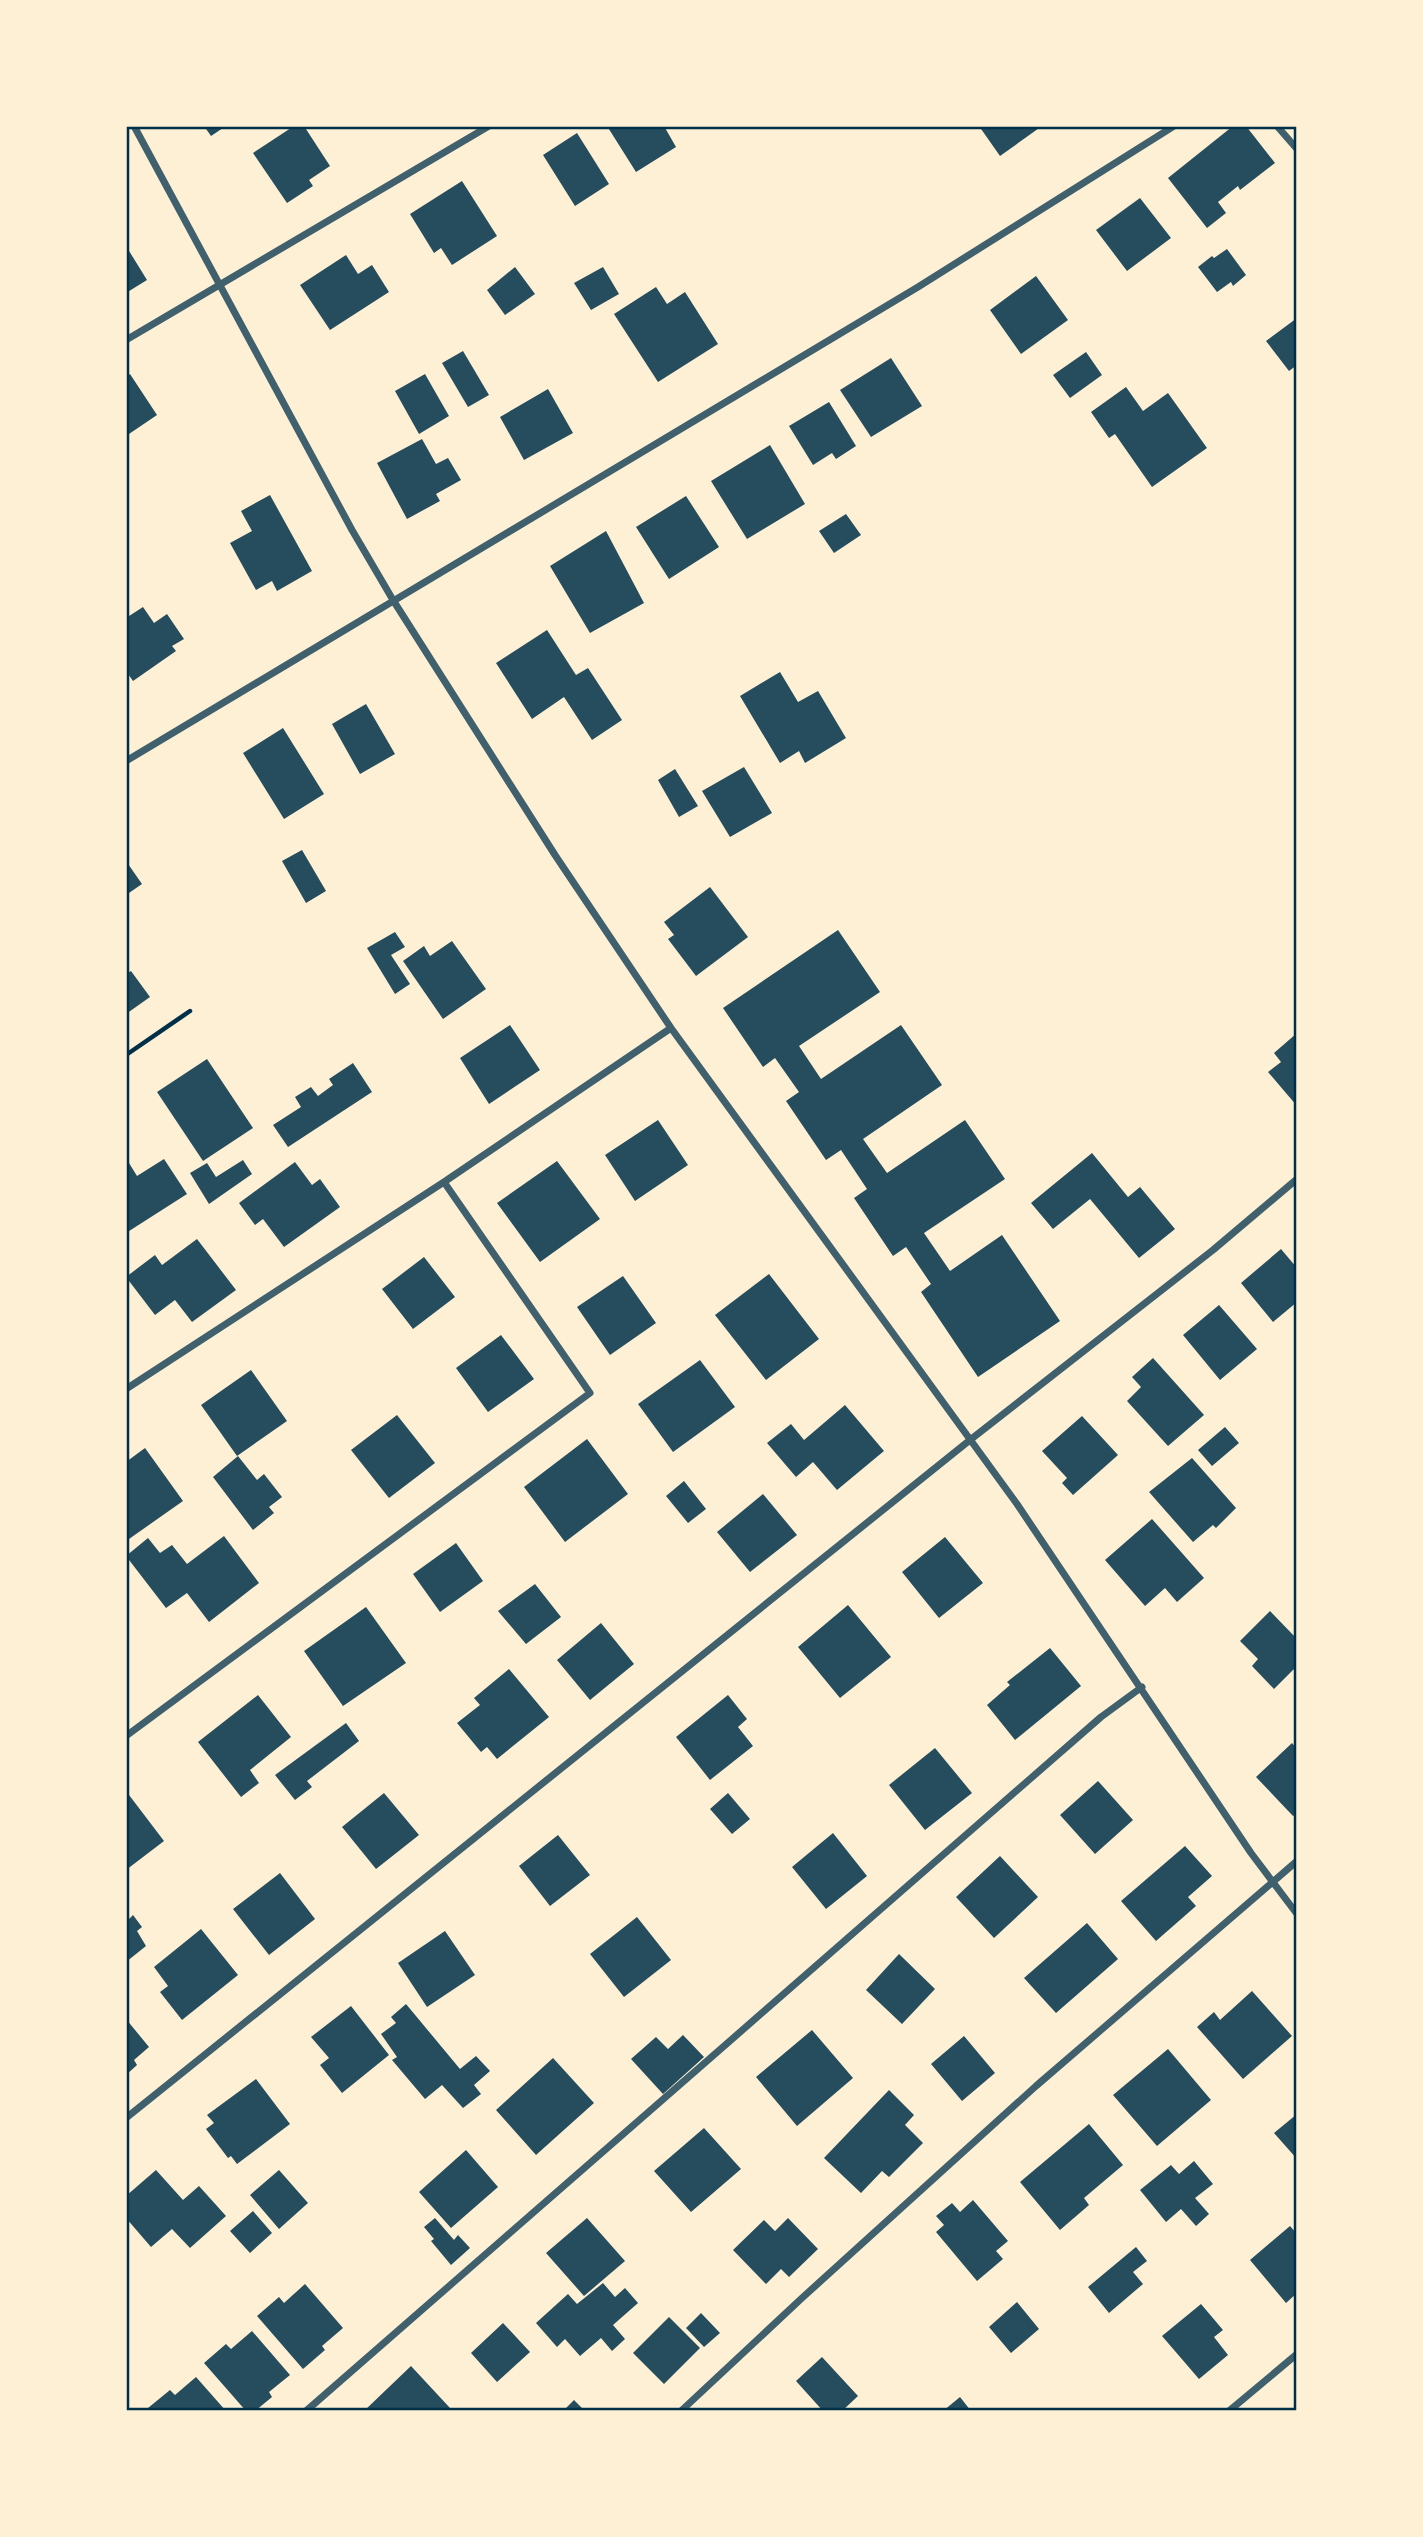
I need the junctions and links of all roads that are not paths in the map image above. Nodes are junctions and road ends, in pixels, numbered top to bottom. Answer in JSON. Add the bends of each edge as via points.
{"nodes":[{"id":1,"x":134,"y":126,"type":"edge"},
{"id":2,"x":489,"y":126,"type":"edge"},
{"id":3,"x":1174,"y":126,"type":"edge"},
{"id":4,"x":1277,"y":126,"type":"edge"},
{"id":5,"x":1297,"y":149,"type":"edge"},
{"id":6,"x":219,"y":286,"type":"junction"},
{"id":7,"x":126,"y":340,"type":"edge"},
{"id":8,"x":393,"y":600,"type":"junction"},
{"id":9,"x":126,"y":761,"type":"edge"},
{"id":10,"x":671,"y":1028,"type":"junction"},
{"id":11,"x":1297,"y":1179,"type":"edge"},
{"id":12,"x":444,"y":1182,"type":"junction"},
{"id":13,"x":126,"y":1389,"type":"edge"},
{"id":14,"x":970,"y":1440,"type":"junction"},
{"id":15,"x":1142,"y":1687,"type":"junction"},
{"id":16,"x":126,"y":1737,"type":"edge"},
{"id":17,"x":1297,"y":1861,"type":"edge"},
{"id":18,"x":1272,"y":1883,"type":"junction"},
{"id":19,"x":1297,"y":1914,"type":"edge"},
{"id":20,"x":126,"y":2118,"type":"edge"},
{"id":21,"x":1297,"y":2354,"type":"edge"},
{"id":22,"x":306,"y":2411,"type":"edge"},
{"id":23,"x":681,"y":2411,"type":"edge"},
{"id":24,"x":1229,"y":2411,"type":"edge"}],
"edges":[{"from":1,"to":6,"type":"street"},
{"from":2,"to":6,"type":"street"},
{"from":3,"to":8,"type":"street","via":[[918,287]]},
{"from":4,"to":5,"type":"street"},
{"from":6,"to":7,"type":"street"},
{"from":6,"to":8,"type":"street"},
{"from":8,"to":9,"type":"street"},
{"from":8,"to":10,"type":"street"},
{"from":10,"to":12,"type":"street"},
{"from":10,"to":14,"type":"street"},
{"from":11,"to":14,"type":"street"},
{"from":12,"to":13,"type":"street"},
{"from":12,"to":16,"type":"street","via":[[590,1394]]},
{"from":14,"to":15,"type":"street"},
{"from":14,"to":20,"type":"street"},
{"from":15,"to":18,"type":"street"},
{"from":15,"to":22,"type":"street","via":[[1101,1717]]},
{"from":17,"to":18,"type":"street"},
{"from":18,"to":19,"type":"street"},
{"from":18,"to":23,"type":"street","via":[[1036,2087]]},
{"from":21,"to":24,"type":"street"}]}
